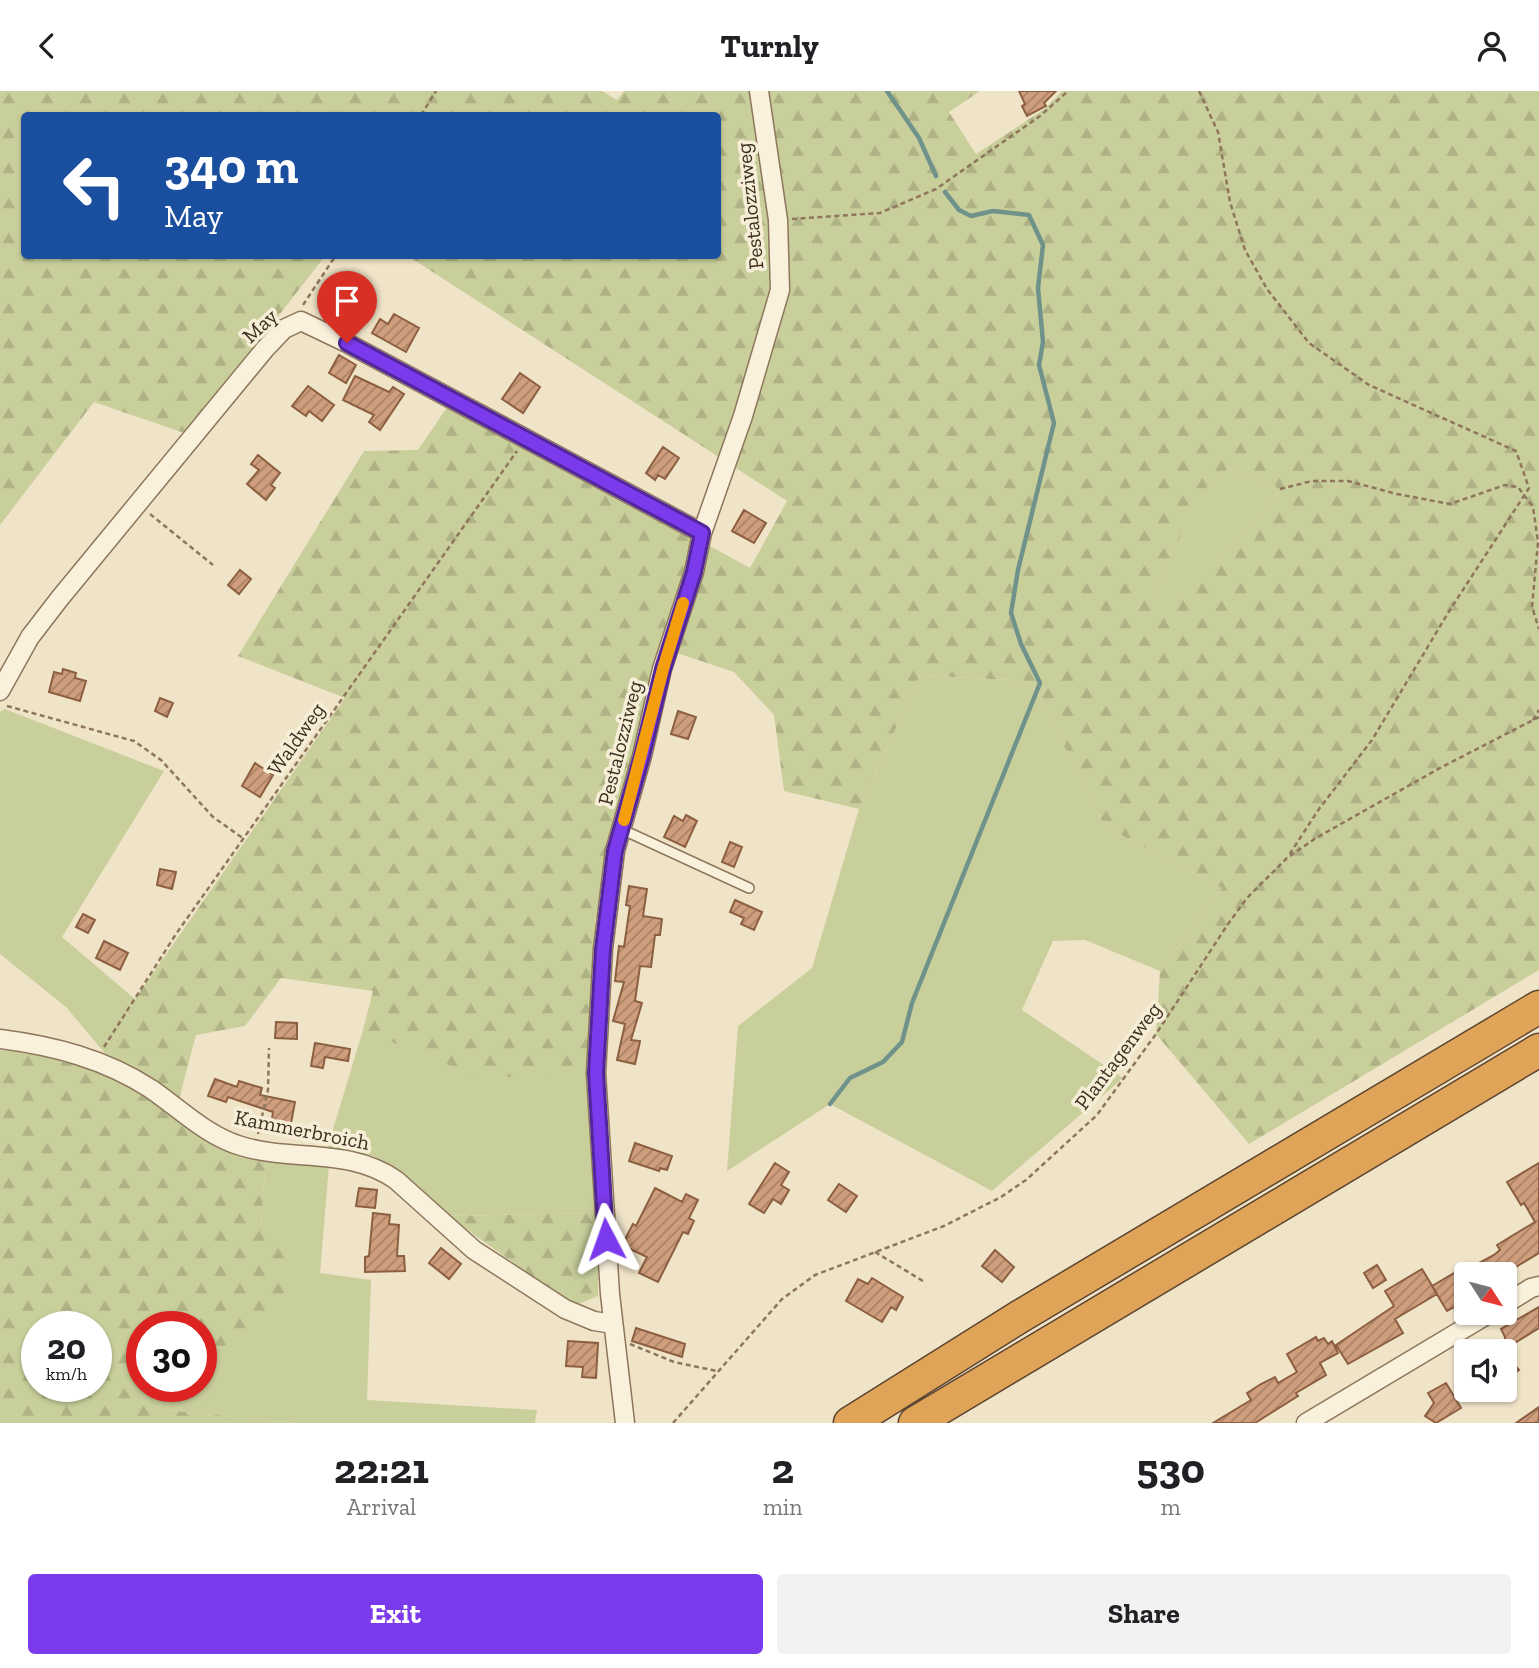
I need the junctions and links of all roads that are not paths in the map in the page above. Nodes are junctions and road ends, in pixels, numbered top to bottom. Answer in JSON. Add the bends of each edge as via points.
{"nodes":[{"id":1,"x":759,"y":91,"type":"edge"},
{"id":2,"x":702,"y":533,"type":"junction"},
{"id":3,"x":0,"y":691,"type":"edge"},
{"id":4,"x":621,"y":829,"type":"junction"},
{"id":5,"x":749,"y":888,"type":"dead end"},
{"id":6,"x":1539,"y":1007,"type":"edge"},
{"id":7,"x":0,"y":1039,"type":"edge"},
{"id":8,"x":1539,"y":1050,"type":"edge"},
{"id":9,"x":1539,"y":1286,"type":"edge"},
{"id":10,"x":1517,"y":1297,"type":"edge"},
{"id":11,"x":1470,"y":1325,"type":"edge"},
{"id":12,"x":614,"y":1331,"type":"junction"},
{"id":13,"x":625,"y":1423,"type":"edge"},
{"id":14,"x":850,"y":1423,"type":"edge"},
{"id":15,"x":915,"y":1423,"type":"edge"},
{"id":16,"x":1306,"y":1423,"type":"edge"}],
"edges":[{"from":1,"to":2,"type":"street","name":"Pestalozziweg","via":[[778,220],[780,291]]},
{"from":2,"to":3,"type":"street","name":"May","via":[[301,321],[284,329],[265,349],[138,504],[30,637]]},
{"from":2,"to":4,"type":"street","name":"Pestalozziweg"},
{"from":4,"to":5,"type":"lane"},
{"from":4,"to":12,"type":"street","name":"Pestalozziweg","via":[[603,949],[596,1073]]},
{"from":6,"to":14,"type":"highway"},
{"from":7,"to":12,"type":"street","name":"Kammerbroich","via":[[98,1060],[148,1087],[215,1136],[254,1149],[349,1159],[382,1170],[474,1250],[565,1309]]},
{"from":8,"to":15,"type":"highway"},
{"from":9,"to":10,"type":"street"},
{"from":11,"to":16,"type":"street"},
{"from":12,"to":13,"type":"street","name":"Pestalozziweg"}]}
